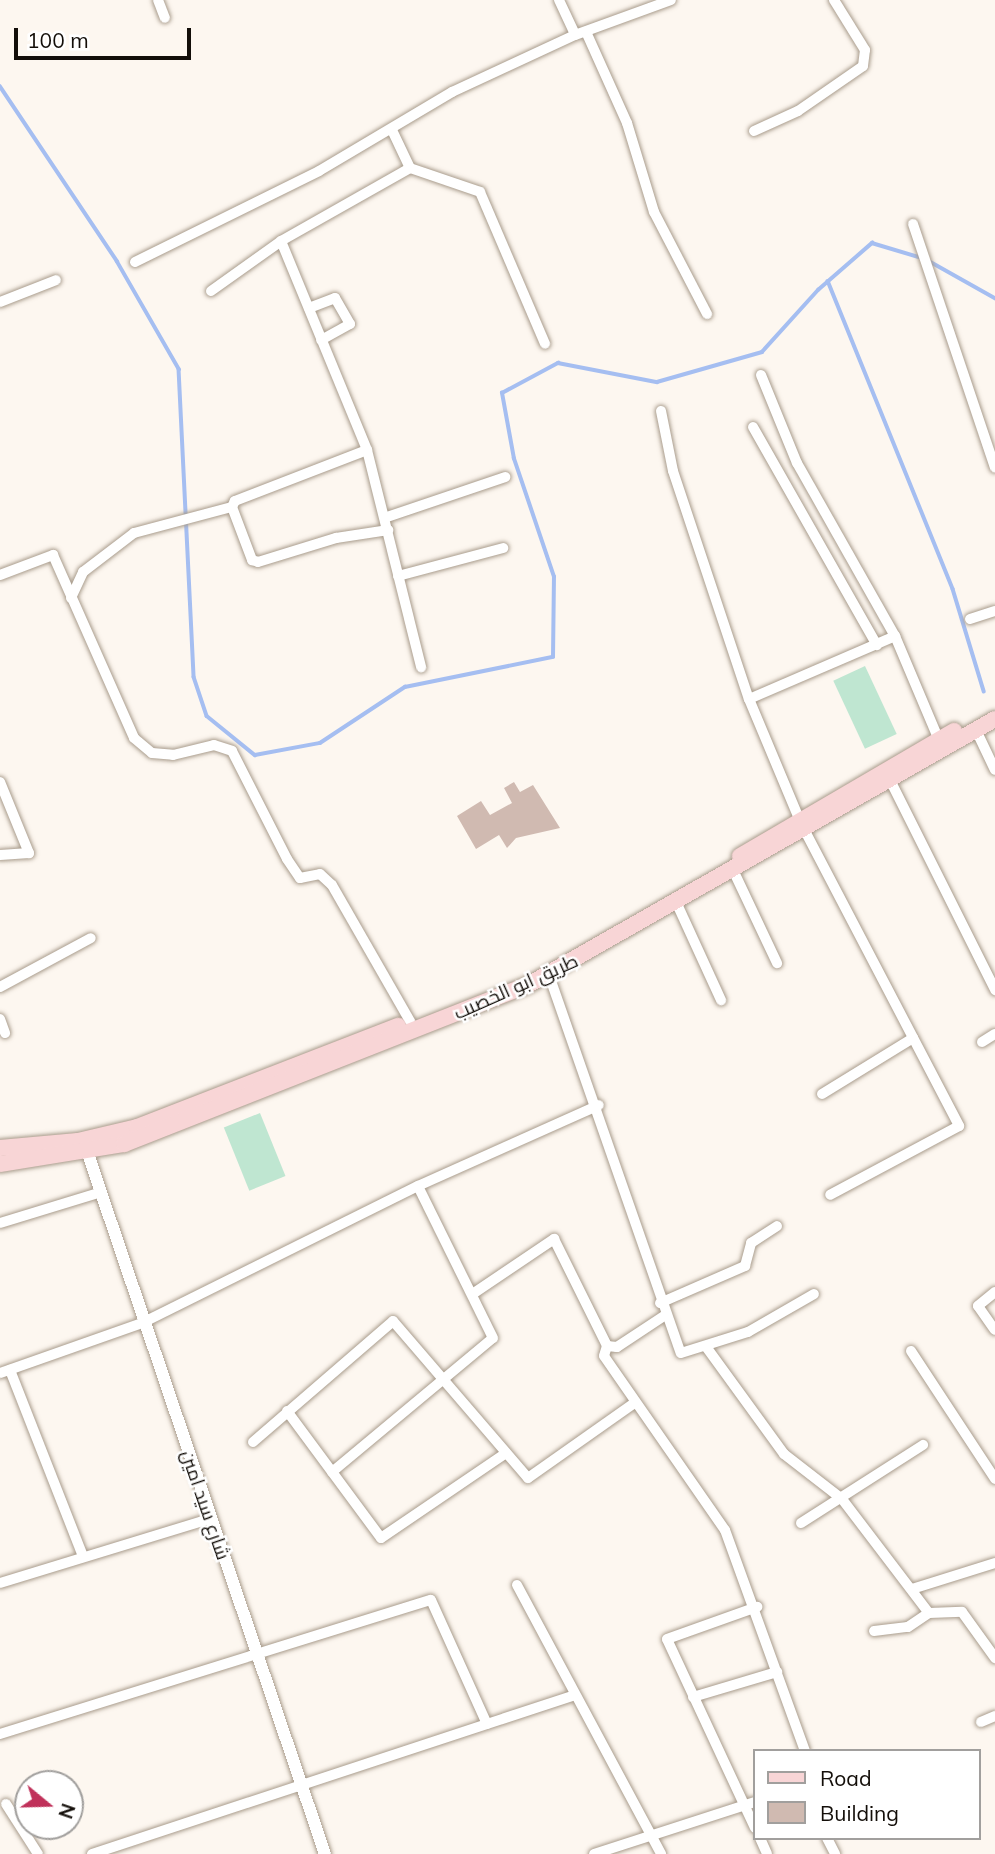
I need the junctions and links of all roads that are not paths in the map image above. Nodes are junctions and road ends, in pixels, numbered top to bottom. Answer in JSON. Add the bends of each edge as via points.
{"nodes":[{"id":1,"x":158,"y":0,"type":"edge"},
{"id":2,"x":559,"y":0,"type":"edge"},
{"id":3,"x":671,"y":0,"type":"edge"},
{"id":4,"x":834,"y":0,"type":"edge"},
{"id":5,"x":165,"y":18,"type":"dead end"},
{"id":6,"x":587,"y":34,"type":"junction"},
{"id":7,"x":575,"y":35,"type":"junction"},
{"id":8,"x":392,"y":130,"type":"junction"},
{"id":9,"x":754,"y":131,"type":"dead end"},
{"id":10,"x":410,"y":168,"type":"junction"},
{"id":11,"x":913,"y":224,"type":"dead end"},
{"id":12,"x":281,"y":241,"type":"junction"},
{"id":13,"x":135,"y":262,"type":"dead end"},
{"id":14,"x":56,"y":280,"type":"dead end"},
{"id":15,"x":211,"y":291,"type":"dead end"},
{"id":16,"x":0,"y":301,"type":"edge"},
{"id":17,"x":309,"y":308,"type":"junction"},
{"id":18,"x":707,"y":314,"type":"dead end"},
{"id":19,"x":321,"y":340,"type":"junction"},
{"id":20,"x":545,"y":344,"type":"dead end"},
{"id":21,"x":761,"y":375,"type":"dead end"},
{"id":22,"x":661,"y":411,"type":"dead end"},
{"id":23,"x":753,"y":427,"type":"dead end"},
{"id":24,"x":367,"y":450,"type":"junction"},
{"id":25,"x":995,"y":468,"type":"edge"},
{"id":26,"x":505,"y":477,"type":"dead end"},
{"id":27,"x":232,"y":508,"type":"junction"},
{"id":28,"x":387,"y":517,"type":"junction"},
{"id":29,"x":388,"y":530,"type":"junction"},
{"id":30,"x":503,"y":548,"type":"dead end"},
{"id":31,"x":0,"y":576,"type":"edge"},
{"id":32,"x":398,"y":576,"type":"junction"},
{"id":33,"x":71,"y":598,"type":"junction"},
{"id":34,"x":995,"y":611,"type":"edge"},
{"id":35,"x":970,"y":619,"type":"dead end"},
{"id":36,"x":895,"y":636,"type":"junction"},
{"id":37,"x":877,"y":645,"type":"junction"},
{"id":38,"x":421,"y":667,"type":"dead end"},
{"id":39,"x":749,"y":699,"type":"junction"},
{"id":40,"x":995,"y":706,"type":"edge"},
{"id":41,"x":995,"y":719,"type":"edge"},
{"id":42,"x":976,"y":730,"type":"junction"},
{"id":43,"x":939,"y":740,"type":"junction"},
{"id":44,"x":995,"y":770,"type":"edge"},
{"id":45,"x":0,"y":782,"type":"edge"},
{"id":46,"x":891,"y":782,"type":"junction"},
{"id":47,"x":803,"y":826,"type":"junction"},
{"id":48,"x":0,"y":855,"type":"edge"},
{"id":49,"x":734,"y":872,"type":"junction"},
{"id":50,"x":677,"y":904,"type":"junction"},
{"id":51,"x":90,"y":938,"type":"dead end"},
{"id":52,"x":777,"y":963,"type":"dead end"},
{"id":53,"x":549,"y":975,"type":"junction"},
{"id":54,"x":0,"y":987,"type":"edge"},
{"id":55,"x":995,"y":990,"type":"edge"},
{"id":56,"x":721,"y":1000,"type":"dead end"},
{"id":57,"x":0,"y":1019,"type":"edge"},
{"id":58,"x":410,"y":1021,"type":"junction"},
{"id":59,"x":5,"y":1033,"type":"dead end"},
{"id":60,"x":995,"y":1034,"type":"edge"},
{"id":61,"x":913,"y":1038,"type":"junction"},
{"id":62,"x":982,"y":1042,"type":"dead end"},
{"id":63,"x":339,"y":1055,"type":"junction"},
{"id":64,"x":822,"y":1094,"type":"dead end"},
{"id":65,"x":599,"y":1105,"type":"junction"},
{"id":66,"x":0,"y":1148,"type":"edge"},
{"id":67,"x":88,"y":1154,"type":"junction"},
{"id":68,"x":0,"y":1164,"type":"edge"},
{"id":69,"x":418,"y":1186,"type":"junction"},
{"id":70,"x":98,"y":1193,"type":"junction"},
{"id":71,"x":830,"y":1195,"type":"dead end"},
{"id":72,"x":0,"y":1223,"type":"edge"},
{"id":73,"x":777,"y":1226,"type":"dead end"},
{"id":74,"x":995,"y":1292,"type":"edge"},
{"id":75,"x":474,"y":1293,"type":"junction"},
{"id":76,"x":814,"y":1294,"type":"dead end"},
{"id":77,"x":660,"y":1303,"type":"junction"},
{"id":78,"x":664,"y":1316,"type":"junction"},
{"id":79,"x":142,"y":1324,"type":"junction"},
{"id":80,"x":995,"y":1329,"type":"edge"},
{"id":81,"x":607,"y":1346,"type":"junction"},
{"id":82,"x":707,"y":1348,"type":"junction"},
{"id":83,"x":911,"y":1351,"type":"dead end"},
{"id":84,"x":5,"y":1372,"type":"edge"},
{"id":85,"x":445,"y":1378,"type":"junction"},
{"id":86,"x":633,"y":1404,"type":"junction"},
{"id":87,"x":287,"y":1411,"type":"junction"},
{"id":88,"x":253,"y":1442,"type":"dead end"},
{"id":89,"x":923,"y":1445,"type":"dead end"},
{"id":90,"x":506,"y":1453,"type":"junction"},
{"id":91,"x":332,"y":1472,"type":"junction"},
{"id":92,"x":995,"y":1479,"type":"edge"},
{"id":93,"x":842,"y":1499,"type":"junction"},
{"id":94,"x":209,"y":1519,"type":"junction"},
{"id":95,"x":801,"y":1523,"type":"dead end"},
{"id":96,"x":83,"y":1556,"type":"junction"},
{"id":97,"x":995,"y":1563,"type":"edge"},
{"id":98,"x":0,"y":1583,"type":"edge"},
{"id":99,"x":517,"y":1585,"type":"dead end"},
{"id":100,"x":912,"y":1589,"type":"junction"},
{"id":101,"x":757,"y":1607,"type":"junction"},
{"id":102,"x":929,"y":1613,"type":"junction"},
{"id":103,"x":874,"y":1632,"type":"dead end"},
{"id":104,"x":991,"y":1645,"type":"edge"},
{"id":105,"x":256,"y":1652,"type":"junction"},
{"id":106,"x":995,"y":1658,"type":"edge"},
{"id":107,"x":777,"y":1672,"type":"junction"},
{"id":108,"x":575,"y":1695,"type":"junction"},
{"id":109,"x":693,"y":1697,"type":"junction"},
{"id":110,"x":995,"y":1716,"type":"edge"},
{"id":111,"x":981,"y":1722,"type":"dead end"},
{"id":112,"x":487,"y":1724,"type":"junction"},
{"id":113,"x":0,"y":1734,"type":"edge"},
{"id":114,"x":803,"y":1749,"type":"edge"},
{"id":115,"x":301,"y":1785,"type":"junction"},
{"id":116,"x":6,"y":1804,"type":"dead end"},
{"id":117,"x":750,"y":1804,"type":"edge"},
{"id":118,"x":754,"y":1823,"type":"edge"},
{"id":119,"x":652,"y":1835,"type":"junction"},
{"id":120,"x":38,"y":1854,"type":"edge"},
{"id":121,"x":92,"y":1854,"type":"edge"},
{"id":122,"x":325,"y":1854,"type":"edge"},
{"id":123,"x":594,"y":1854,"type":"edge"},
{"id":124,"x":661,"y":1854,"type":"edge"}],
"edges":[{"from":1,"to":5,"type":"street"},
{"from":2,"to":7,"type":"street"},
{"from":3,"to":6,"type":"street"},
{"from":4,"to":9,"type":"street","via":[[865,50],[863,66],[797,111]]},
{"from":6,"to":7,"type":"street"},
{"from":6,"to":18,"type":"street","via":[[627,123],[653,212]]},
{"from":7,"to":8,"type":"street","via":[[452,92]]},
{"from":8,"to":10,"type":"street"},
{"from":8,"to":13,"type":"street"},
{"from":10,"to":12,"type":"street"},
{"from":10,"to":20,"type":"street","via":[[480,192]]},
{"from":11,"to":25,"type":"street"},
{"from":12,"to":15,"type":"street"},
{"from":12,"to":17,"type":"street"},
{"from":14,"to":16,"type":"street"},
{"from":17,"to":19,"type":"street"},
{"from":17,"to":19,"type":"street","via":[[335,298],[351,324]]},
{"from":19,"to":24,"type":"street"},
{"from":21,"to":36,"type":"street","via":[[797,463]]},
{"from":22,"to":39,"type":"street","via":[[673,471]]},
{"from":23,"to":37,"type":"street"},
{"from":24,"to":27,"type":"street","via":[[234,501]]},
{"from":24,"to":28,"type":"street"},
{"from":26,"to":28,"type":"street"},
{"from":27,"to":29,"type":"street","via":[[252,560],[258,562],[337,538]]},
{"from":27,"to":33,"type":"street","via":[[113,545],[83,572]]},
{"from":28,"to":29,"type":"street"},
{"from":29,"to":32,"type":"street"},
{"from":30,"to":32,"type":"street"},
{"from":31,"to":33,"type":"street","via":[[53,555]]},
{"from":32,"to":38,"type":"street"},
{"from":33,"to":58,"type":"street","via":[[134,738],[152,753],[173,755],[214,745],[232,751],[287,859],[300,878],[320,874],[332,885]]},
{"from":34,"to":35,"type":"street"},
{"from":36,"to":37,"type":"street"},
{"from":36,"to":43,"type":"street"},
{"from":37,"to":39,"type":"street"},
{"from":39,"to":47,"type":"street"},
{"from":40,"to":43,"type":"main road","name":"طريق ابو الخصيب"},
{"from":41,"to":42,"type":"main road","name":"طريق ابو الخصيب"},
{"from":42,"to":44,"type":"street"},
{"from":42,"to":46,"type":"main road","name":"طريق ابو الخصيب"},
{"from":43,"to":47,"type":"main road","name":"طريق ابو الخصيب"},
{"from":45,"to":48,"type":"street","via":[[29,853]]},
{"from":46,"to":47,"type":"main road","name":"طريق ابو الخصيب"},
{"from":46,"to":55,"type":"street"},
{"from":47,"to":49,"type":"main road","name":"طريق ابو الخصيب"},
{"from":47,"to":58,"type":"main road","name":"طريق ابو الخصيب","via":[[559,960]]},
{"from":47,"to":61,"type":"street"},
{"from":49,"to":50,"type":"main road","name":"طريق ابو الخصيب"},
{"from":49,"to":52,"type":"street"},
{"from":50,"to":53,"type":"main road","name":"طريق ابو الخصيب"},
{"from":50,"to":56,"type":"street"},
{"from":51,"to":54,"type":"street"},
{"from":53,"to":63,"type":"main road","name":"طريق ابو الخصيب"},
{"from":53,"to":65,"type":"street"},
{"from":57,"to":59,"type":"street"},
{"from":58,"to":63,"type":"main road","name":"طريق ابو الخصيب"},
{"from":60,"to":62,"type":"street"},
{"from":61,"to":64,"type":"street"},
{"from":61,"to":71,"type":"street","via":[[959,1126]]},
{"from":63,"to":66,"type":"main road","name":"طريق ابو الخصيب","via":[[117,1133]]},
{"from":63,"to":67,"type":"main road","name":"طريق ابو الخصيب"},
{"from":65,"to":69,"type":"street"},
{"from":65,"to":77,"type":"street"},
{"from":67,"to":68,"type":"main road","name":"طريق ابو الخصيب"},
{"from":67,"to":70,"type":"street","name":"شارع سيد امين"},
{"from":69,"to":75,"type":"street"},
{"from":69,"to":79,"type":"street"},
{"from":70,"to":72,"type":"street"},
{"from":70,"to":79,"type":"street","name":"شارع سيد امين"},
{"from":73,"to":77,"type":"street","via":[[751,1243],[745,1266]]},
{"from":74,"to":80,"type":"street","via":[[978,1306]]},
{"from":75,"to":81,"type":"street","via":[[554,1239]]},
{"from":75,"to":85,"type":"street","via":[[493,1338]]},
{"from":76,"to":82,"type":"street"},
{"from":77,"to":78,"type":"street"},
{"from":78,"to":81,"type":"street","via":[[617,1347]]},
{"from":78,"to":82,"type":"street","via":[[681,1353]]},
{"from":79,"to":84,"type":"street"},
{"from":79,"to":94,"type":"street","name":"شارع سيد امين"},
{"from":81,"to":86,"type":"street","via":[[604,1356]]},
{"from":82,"to":93,"type":"street","via":[[784,1454]]},
{"from":83,"to":92,"type":"street"},
{"from":84,"to":96,"type":"street"},
{"from":85,"to":87,"type":"street","via":[[393,1321]]},
{"from":85,"to":90,"type":"street"},
{"from":85,"to":91,"type":"street"},
{"from":86,"to":90,"type":"street","via":[[528,1478]]},
{"from":86,"to":101,"type":"street","via":[[725,1530]]},
{"from":87,"to":88,"type":"street"},
{"from":87,"to":91,"type":"street"},
{"from":89,"to":93,"type":"street"},
{"from":90,"to":91,"type":"street","via":[[381,1538]]},
{"from":93,"to":95,"type":"street"},
{"from":93,"to":100,"type":"street"},
{"from":94,"to":96,"type":"street"},
{"from":94,"to":105,"type":"street","name":"شارع سيد امين"},
{"from":96,"to":98,"type":"street"},
{"from":97,"to":100,"type":"street"},
{"from":99,"to":108,"type":"street"},
{"from":100,"to":102,"type":"street"},
{"from":101,"to":107,"type":"street"},
{"from":101,"to":109,"type":"street","via":[[667,1639]]},
{"from":102,"to":103,"type":"street","via":[[908,1627]]},
{"from":102,"to":104,"type":"street","via":[[962,1612]]},
{"from":104,"to":106,"type":"street"},
{"from":105,"to":112,"type":"street","via":[[431,1600]]},
{"from":105,"to":113,"type":"street"},
{"from":105,"to":115,"type":"street","name":"شارع سيد امين"},
{"from":107,"to":109,"type":"street"},
{"from":107,"to":114,"type":"street"},
{"from":108,"to":112,"type":"street"},
{"from":108,"to":119,"type":"street"},
{"from":109,"to":117,"type":"street"},
{"from":110,"to":111,"type":"street"},
{"from":112,"to":115,"type":"street"},
{"from":115,"to":121,"type":"street"},
{"from":115,"to":122,"type":"street","name":"شارع سيد امين"},
{"from":116,"to":120,"type":"street"},
{"from":117,"to":118,"type":"street"},
{"from":117,"to":119,"type":"street"},
{"from":119,"to":123,"type":"street"},
{"from":119,"to":124,"type":"street"}]}
